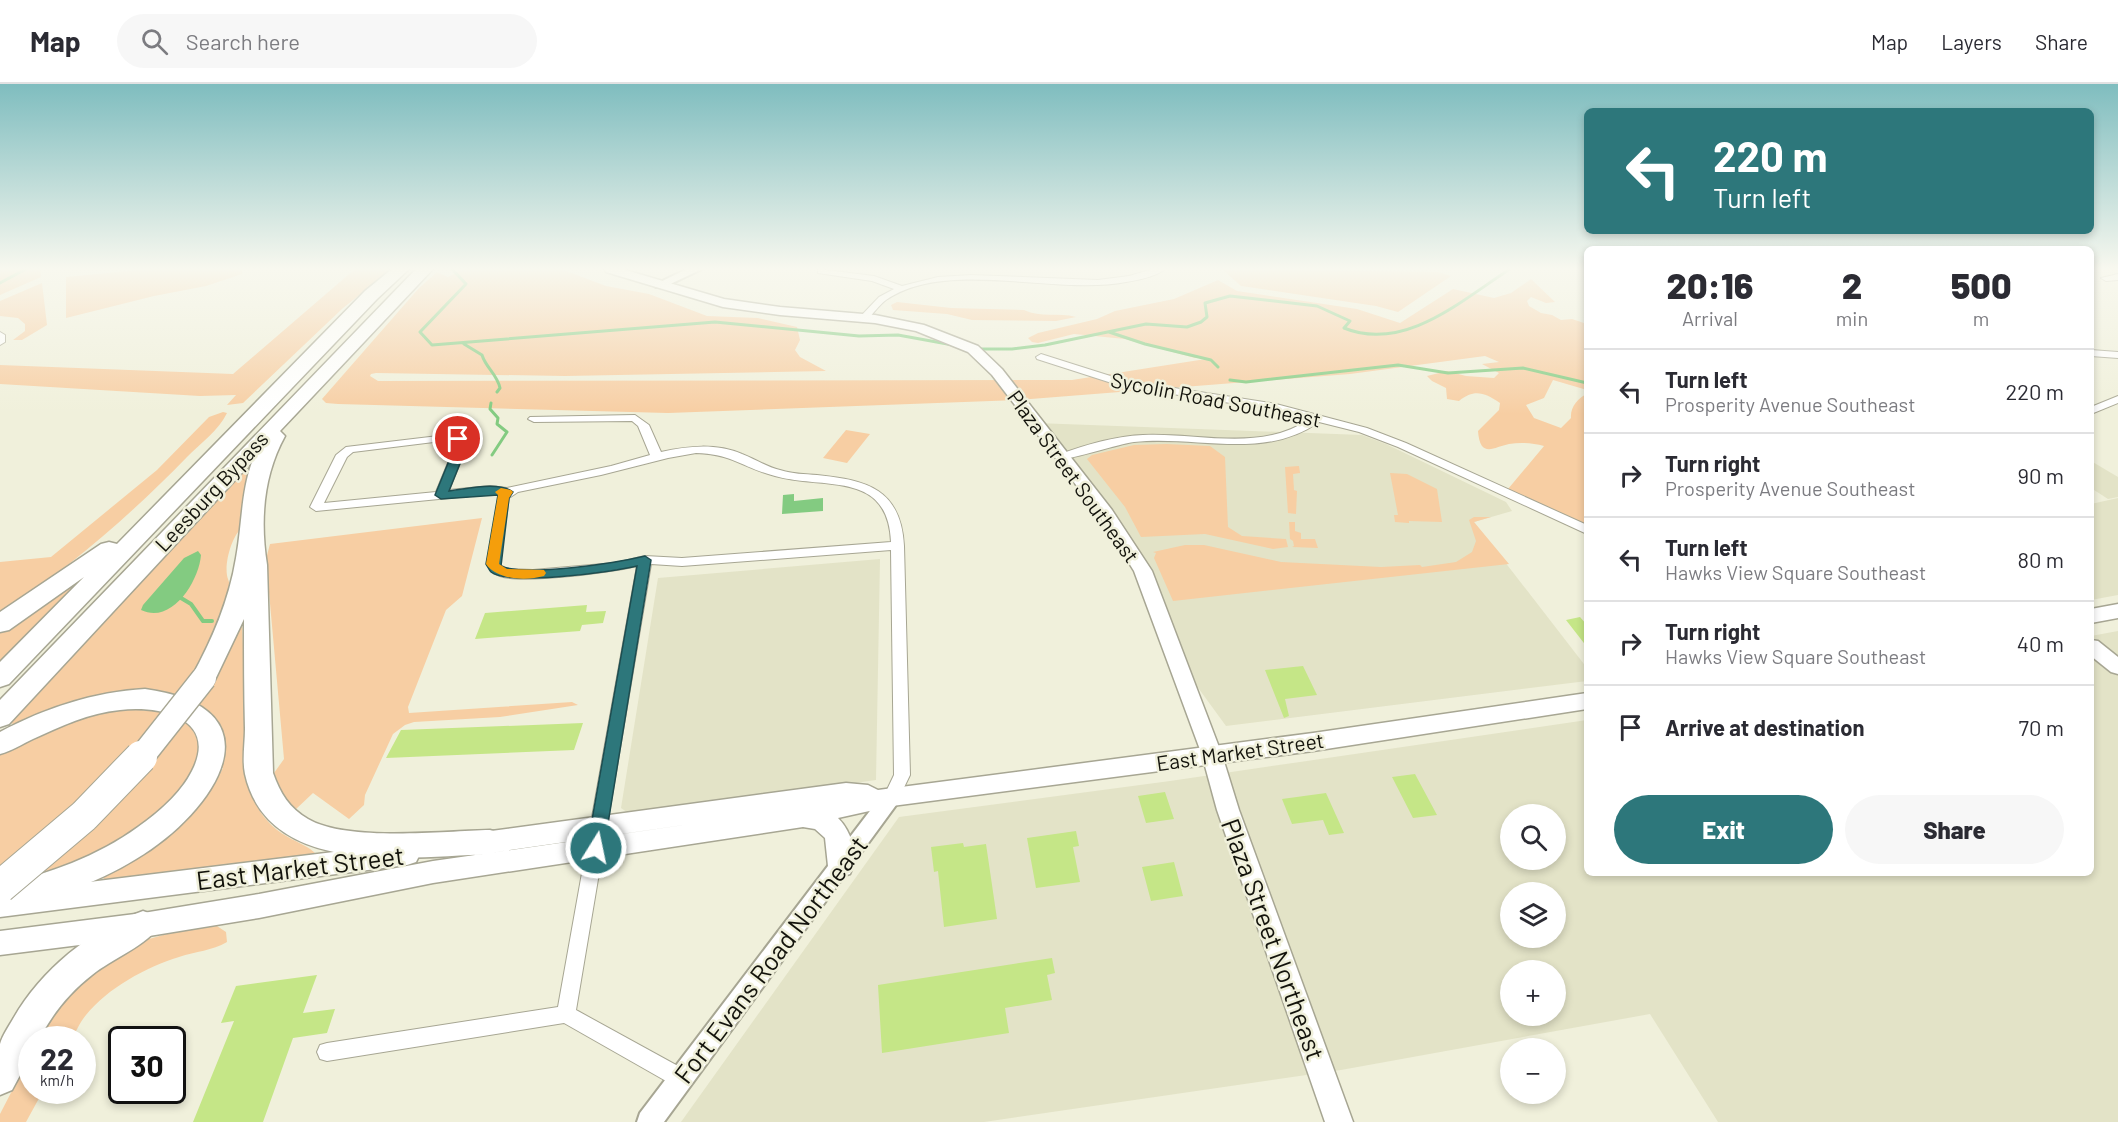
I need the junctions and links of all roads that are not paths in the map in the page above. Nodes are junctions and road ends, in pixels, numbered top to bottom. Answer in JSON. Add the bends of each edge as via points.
{"nodes":[{"id":1,"x":349,"y":317,"type":"edge"},
{"id":2,"x":373,"y":317,"type":"edge"},
{"id":3,"x":859,"y":317,"type":"edge"},
{"id":4,"x":864,"y":318,"type":"joint"},
{"id":5,"x":0,"y":335,"type":"edge"},
{"id":6,"x":0,"y":342,"type":"edge"},
{"id":7,"x":2094,"y":353,"type":"edge"},
{"id":8,"x":2118,"y":356,"type":"edge"},
{"id":9,"x":1041,"y":357,"type":"dead end"},
{"id":10,"x":322,"y":376,"type":"junction"},
{"id":11,"x":2118,"y":399,"type":"edge"},
{"id":12,"x":2094,"y":410,"type":"edge"},
{"id":13,"x":1319,"y":417,"type":"junction"},
{"id":14,"x":534,"y":419,"type":"dead end"},
{"id":15,"x":657,"y":457,"type":"junction"},
{"id":16,"x":1062,"y":457,"type":"junction"},
{"id":17,"x":507,"y":492,"type":"junction"},
{"id":18,"x":441,"y":495,"type":"junction"},
{"id":19,"x":168,"y":504,"type":"junction"},
{"id":20,"x":1584,"y":529,"type":"edge"},
{"id":21,"x":251,"y":535,"type":"junction"},
{"id":22,"x":897,"y":546,"type":"junction"},
{"id":23,"x":645,"y":560,"type":"junction"},
{"id":24,"x":2118,"y":611,"type":"edge"},
{"id":25,"x":2094,"y":615,"type":"edge"},
{"id":26,"x":0,"y":624,"type":"edge"},
{"id":27,"x":2094,"y":648,"type":"edge"},
{"id":28,"x":2118,"y":667,"type":"edge"},
{"id":29,"x":0,"y":678,"type":"edge"},
{"id":30,"x":1584,"y":701,"type":"edge"},
{"id":31,"x":0,"y":717,"type":"edge"},
{"id":32,"x":0,"y":744,"type":"edge"},
{"id":33,"x":1212,"y":754,"type":"junction"},
{"id":34,"x":892,"y":796,"type":"junction"},
{"id":35,"x":801,"y":817,"type":"junction"},
{"id":36,"x":598,"y":838,"type":"junction"},
{"id":37,"x":490,"y":842,"type":"junction"},
{"id":38,"x":841,"y":866,"type":"junction"},
{"id":39,"x":0,"y":887,"type":"edge"},
{"id":40,"x":0,"y":899,"type":"edge"},
{"id":41,"x":0,"y":905,"type":"edge"},
{"id":42,"x":143,"y":925,"type":"junction"},
{"id":43,"x":0,"y":944,"type":"edge"},
{"id":44,"x":566,"y":1014,"type":"junction"},
{"id":45,"x":327,"y":1052,"type":"dead end"},
{"id":46,"x":0,"y":1078,"type":"edge"},
{"id":47,"x":680,"y":1078,"type":"junction"},
{"id":48,"x":649,"y":1122,"type":"edge"},
{"id":49,"x":1339,"y":1122,"type":"edge"}],
"edges":[{"from":1,"to":19,"type":"highway","name":"Leesburg Bypass"},
{"from":2,"to":10,"type":"highway","name":"Leesburg Bypass"},
{"from":3,"to":4,"type":"main road"},
{"from":4,"to":16,"type":"main road","name":"Plaza Street Southeast","via":[[937,333],[973,350],[997,372]]},
{"from":5,"to":6,"type":"street"},
{"from":7,"to":8,"type":"street"},
{"from":9,"to":13,"type":"street","name":"Sycolin Road Southeast","via":[[1143,387],[1276,406]]},
{"from":10,"to":21,"type":"highway","via":[[282,424],[263,457],[252,500]]},
{"from":10,"to":31,"type":"highway","name":"Leesburg Bypass"},
{"from":11,"to":12,"type":"street"},
{"from":13,"to":16,"type":"street","via":[[1301,430],[1270,438],[1141,438]]},
{"from":13,"to":20,"type":"street","name":"Sycolin Road Southeast","via":[[1396,442]]},
{"from":14,"to":15,"type":"street","via":[[635,418],[643,425]]},
{"from":15,"to":17,"type":"street"},
{"from":15,"to":22,"type":"street","via":[[705,450],[724,452],[766,471],[851,483],[884,500],[892,513]]},
{"from":16,"to":33,"type":"main road","name":"Plaza Street Southeast","via":[[1106,513],[1143,571]]},
{"from":17,"to":18,"type":"street"},
{"from":17,"to":23,"type":"street","via":[[493,564],[496,569],[533,574],[615,567]]},
{"from":18,"to":18,"type":"street","via":[[328,506],[316,507],[342,455],[350,449],[451,436],[461,446]]},
{"from":19,"to":26,"type":"highway"},
{"from":19,"to":29,"type":"highway","name":"Leesburg Bypass"},
{"from":21,"to":37,"type":"highway","via":[[259,772],[270,802],[298,827],[340,842]]},
{"from":21,"to":39,"type":"highway","bridge":true,"via":[[237,611],[204,678],[169,728],[93,809]]},
{"from":22,"to":23,"type":"street","via":[[682,562]]},
{"from":22,"to":34,"type":"street","via":[[902,775]]},
{"from":23,"to":36,"type":"street"},
{"from":24,"to":25,"type":"main road"},
{"from":27,"to":28,"type":"main road"},
{"from":30,"to":33,"type":"main road","name":"East Market Street"},
{"from":32,"to":40,"type":"highway","via":[[85,708],[149,700],[180,705],[193,712],[209,731],[212,744],[195,790],[143,840],[84,873]]},
{"from":33,"to":34,"type":"main road","name":"East Market Street"},
{"from":33,"to":49,"type":"main road","name":"Plaza Street Northeast","via":[[1228,810]]},
{"from":34,"to":35,"type":"main road","name":"East Market Street"},
{"from":34,"to":36,"type":"main road","name":"East Market Street","via":[[846,793]]},
{"from":34,"to":38,"type":"street","name":"Fort Evans Road Northeast"},
{"from":35,"to":36,"type":"main road","name":"East Market Street"},
{"from":35,"to":38,"type":"main road","via":[[818,818],[836,832]]},
{"from":36,"to":37,"type":"main road","name":"East Market Street"},
{"from":36,"to":42,"type":"main road","name":"East Market Street","via":[[306,897]]},
{"from":36,"to":44,"type":"street"},
{"from":37,"to":41,"type":"main road","name":"East Market Street"},
{"from":38,"to":47,"type":"street","name":"Fort Evans Road Northeast"},
{"from":42,"to":43,"type":"main road","name":"East Market Street"},
{"from":42,"to":46,"type":"highway","via":[[96,953],[48,995]]},
{"from":44,"to":45,"type":"street"},
{"from":44,"to":47,"type":"street"},
{"from":47,"to":48,"type":"street","name":"Fort Evans Road Northeast"}]}
